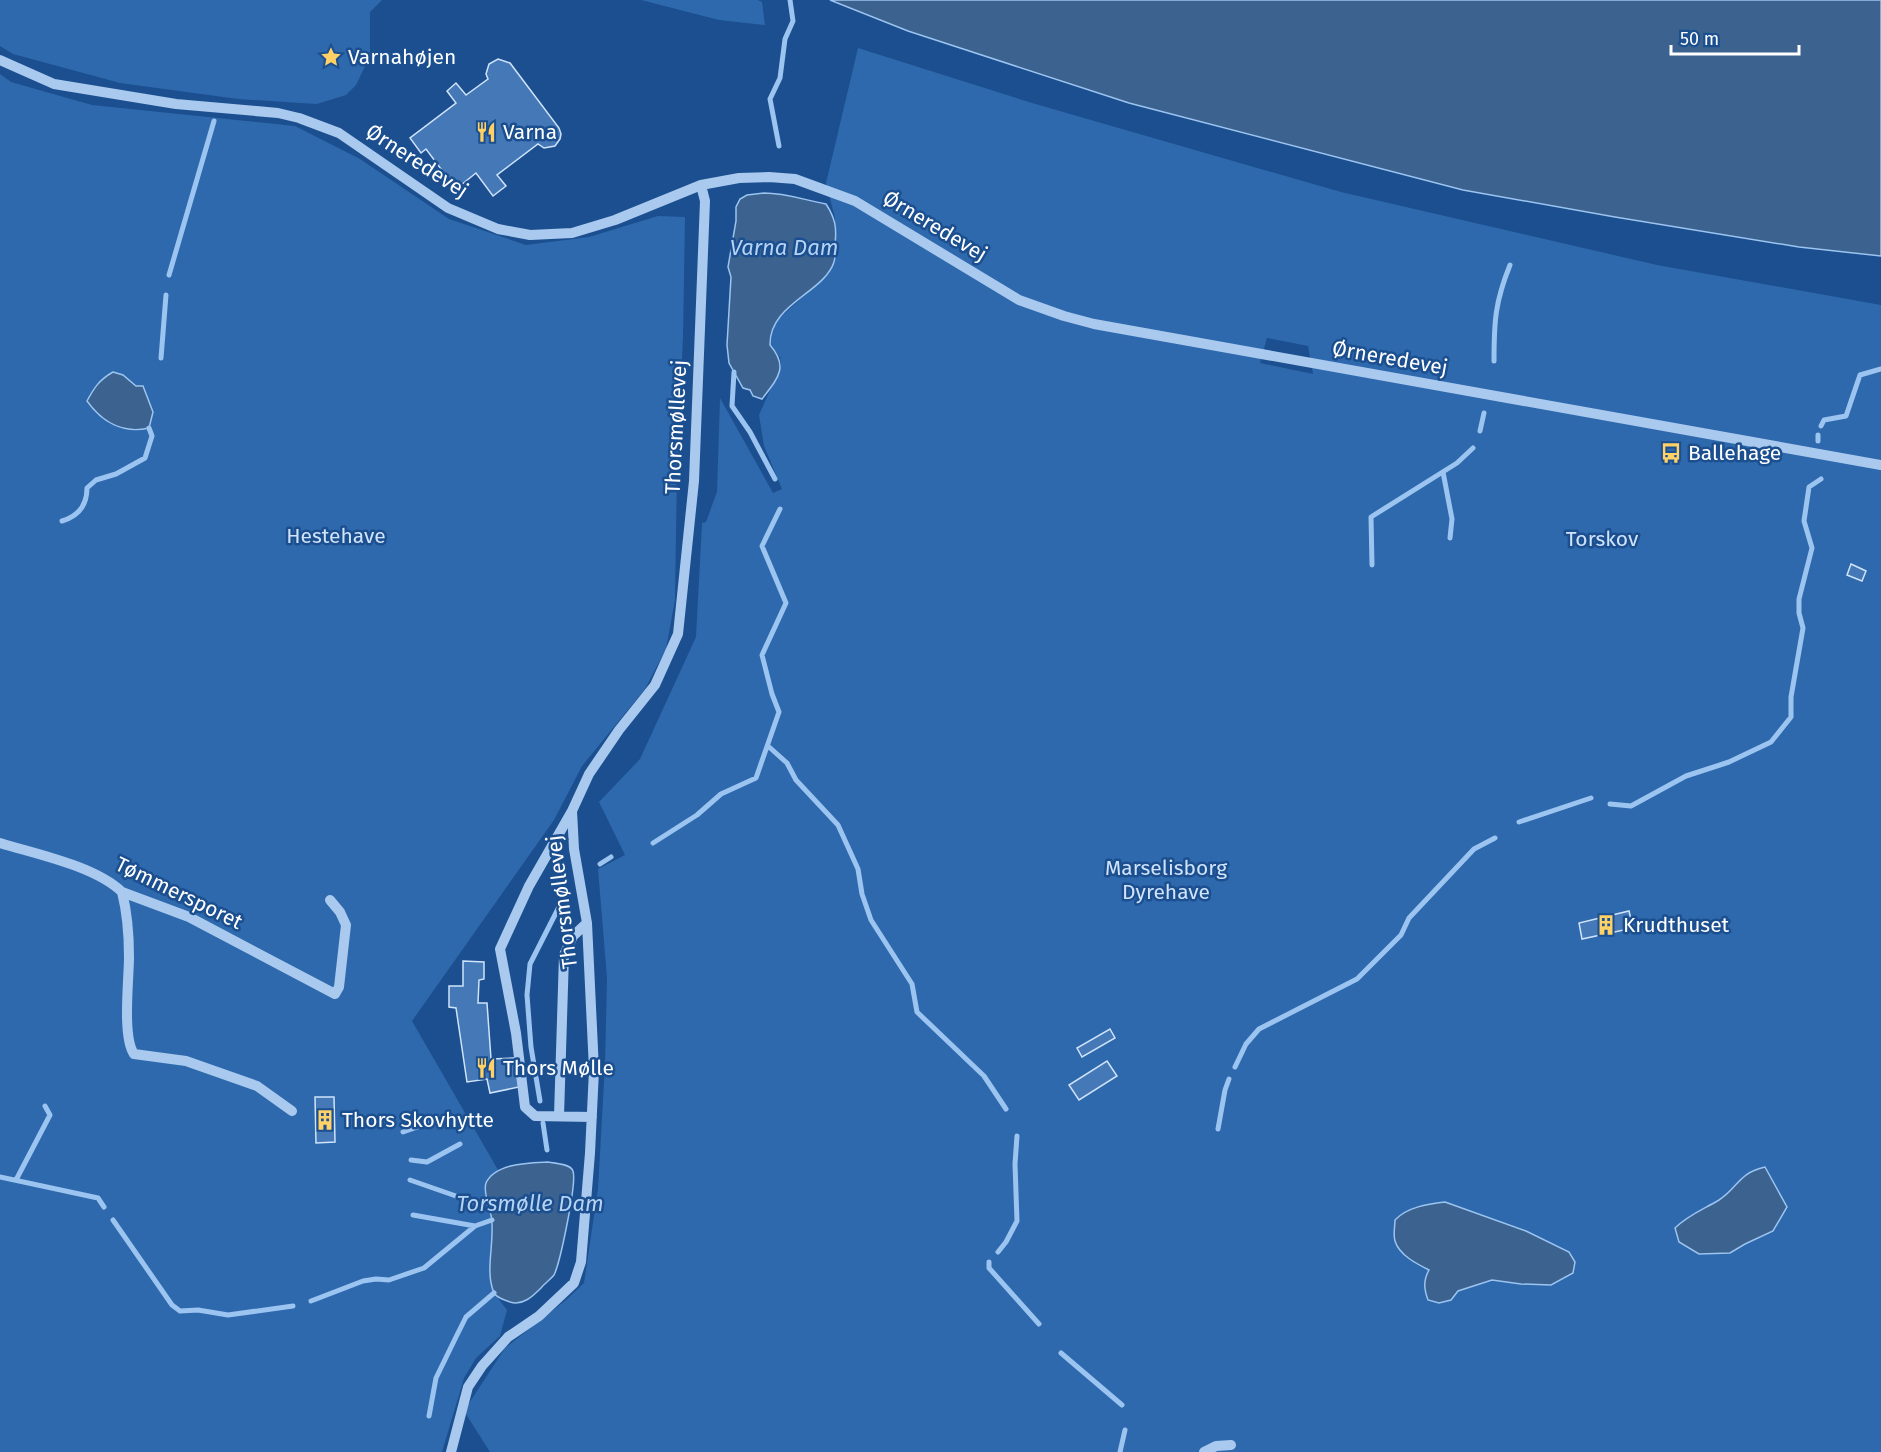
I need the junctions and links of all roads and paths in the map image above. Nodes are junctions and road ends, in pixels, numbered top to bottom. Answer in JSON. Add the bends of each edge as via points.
{"nodes":[{"id":1,"x":0,"y":60,"type":"edge"},
{"id":2,"x":701,"y":185,"type":"junction"},
{"id":3,"x":1881,"y":465,"type":"edge"},
{"id":4,"x":572,"y":810,"type":"junction"},
{"id":5,"x":0,"y":843,"type":"edge"},
{"id":6,"x":122,"y":892,"type":"junction"},
{"id":7,"x":330,"y":900,"type":"dead end"},
{"id":8,"x":587,"y":923,"type":"junction"},
{"id":9,"x":292,"y":1111,"type":"dead end"},
{"id":10,"x":559,"y":1116,"type":"junction"},
{"id":11,"x":592,"y":1117,"type":"junction"},
{"id":12,"x":1231,"y":1445,"type":"dead end"},
{"id":13,"x":451,"y":1452,"type":"edge"},
{"id":14,"x":1204,"y":1452,"type":"edge"}],
"edges":[{"from":1,"to":2,"type":"street","name":"Ørneredevej","via":[[54,84],[308,120],[339,133],[448,208],[498,229],[530,235],[572,233]]},
{"from":2,"to":3,"type":"street","name":"Ørneredevej","via":[[769,177],[795,179],[821,188],[855,201],[1019,300],[1094,324]]},
{"from":2,"to":4,"type":"street","name":"Thorsmøllevej","via":[[705,201],[694,481],[678,634],[655,685],[589,774]]},
{"from":4,"to":8,"type":"street","name":"Thorsmøllevej","via":[[574,849]]},
{"from":4,"to":10,"type":"street","via":[[529,886],[500,949],[525,1107],[535,1116]]},
{"from":5,"to":6,"type":"street","name":"Tømmersporet","via":[[93,873]]},
{"from":6,"to":7,"type":"street","name":"Tømmersporet","via":[[189,917],[335,994],[346,925]]},
{"from":6,"to":9,"type":"street","via":[[129,955],[129,1044],[134,1054],[186,1061],[257,1086]]},
{"from":8,"to":10,"type":"street","via":[[573,936],[564,955]]},
{"from":8,"to":11,"type":"street","name":"Thorsmøllevej","via":[[594,1070]]},
{"from":10,"to":11,"type":"street"},
{"from":11,"to":13,"type":"street","name":"Thorsmøllevej","via":[[580,1262],[574,1283],[539,1316],[508,1337],[482,1366],[468,1387]]},
{"from":12,"to":14,"type":"street"}]}
